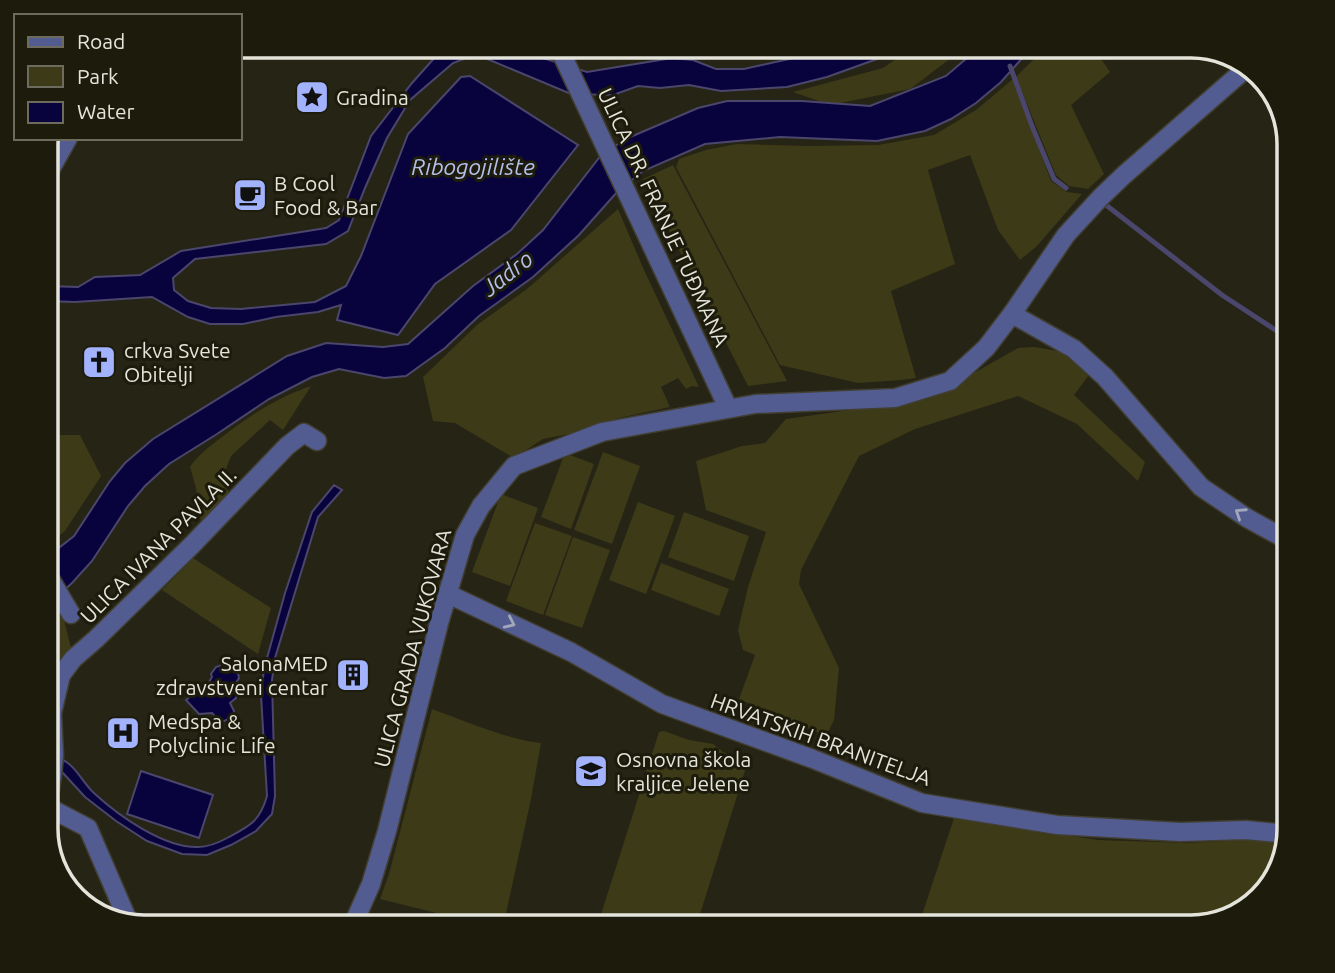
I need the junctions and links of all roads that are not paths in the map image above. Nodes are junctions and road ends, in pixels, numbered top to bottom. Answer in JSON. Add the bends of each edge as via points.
{"nodes":[{"id":1,"x":564,"y":58,"type":"edge"},
{"id":2,"x":1241,"y":73,"type":"edge"},
{"id":3,"x":67,"y":140,"type":"edge"},
{"id":4,"x":58,"y":156,"type":"edge"},
{"id":5,"x":1013,"y":314,"type":"junction"},
{"id":6,"x":728,"y":408,"type":"junction"},
{"id":7,"x":317,"y":441,"type":"dead end"},
{"id":8,"x":1277,"y":534,"type":"edge"},
{"id":9,"x":58,"y":592,"type":"edge"},
{"id":10,"x":448,"y":594,"type":"junction"},
{"id":11,"x":71,"y":614,"type":"dead end"},
{"id":12,"x":58,"y":688,"type":"edge"},
{"id":13,"x":58,"y":812,"type":"edge"},
{"id":14,"x":1277,"y":833,"type":"edge"},
{"id":15,"x":125,"y":913,"type":"edge"},
{"id":16,"x":358,"y":915,"type":"edge"}],
"edges":[{"from":1,"to":6,"type":"street","name":"ULICA DR. FRANJE TUĐMANA"},
{"from":2,"to":5,"type":"street","name":"ULICA GRADA VUKOVARA","via":[[1101,197],[1066,235]]},
{"from":3,"to":4,"type":"street"},
{"from":5,"to":6,"type":"street","name":"ULICA GRADA VUKOVARA","via":[[986,348],[950,381],[895,398]]},
{"from":8,"to":5,"type":"street","one_way":true,"via":[[1201,487],[1105,377],[1074,349]]},
{"from":6,"to":10,"type":"street","name":"ULICA GRADA VUKOVARA","via":[[602,432],[514,466],[481,506],[465,535]]},
{"from":7,"to":12,"type":"street","name":"ULICA IVANA PAVLA II.","via":[[304,433],[287,446],[73,659]]},
{"from":9,"to":11,"type":"street","name":"ULICA IVANA PAVLA II."},
{"from":10,"to":14,"type":"street","name":"HRVATSKIH BRANITELJA","one_way":true,"via":[[571,652],[662,704],[922,803],[1058,825]]},
{"from":10,"to":16,"type":"street","name":"ULICA GRADA VUKOVARA","via":[[387,831]]},
{"from":13,"to":15,"type":"street","via":[[88,828]]}]}
